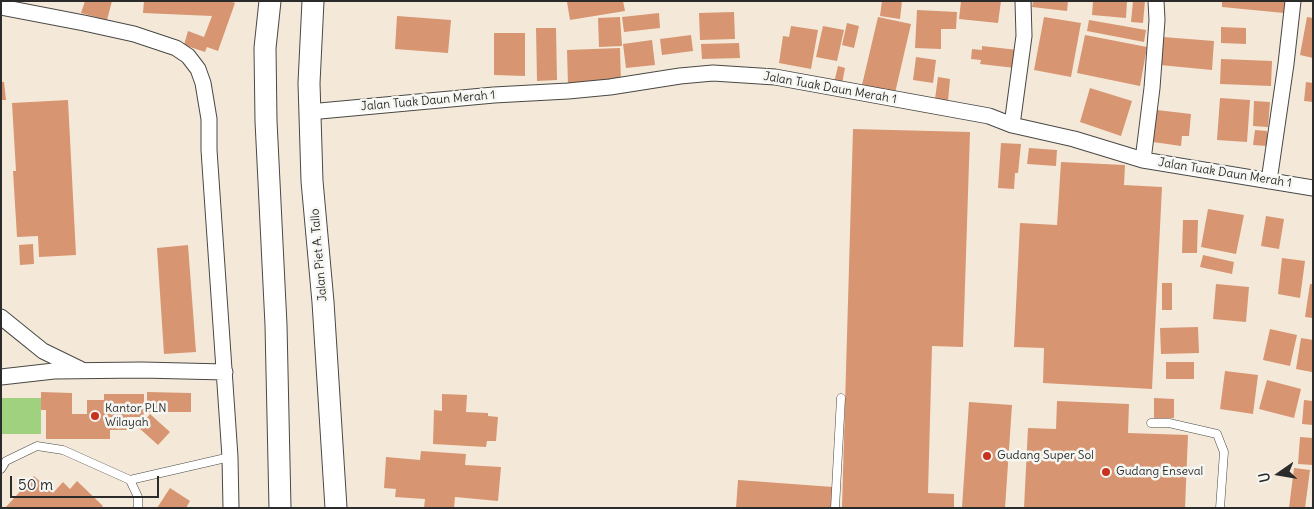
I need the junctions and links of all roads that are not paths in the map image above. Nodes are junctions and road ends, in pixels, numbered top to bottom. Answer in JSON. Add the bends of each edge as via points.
{"nodes":[{"id":1,"x":270,"y":1,"type":"edge"},
{"id":2,"x":313,"y":1,"type":"edge"},
{"id":3,"x":1023,"y":1,"type":"edge"},
{"id":4,"x":1156,"y":1,"type":"edge"},
{"id":5,"x":1293,"y":1,"type":"edge"},
{"id":6,"x":1,"y":7,"type":"edge"},
{"id":7,"x":310,"y":112,"type":"junction"},
{"id":8,"x":1012,"y":125,"type":"junction"},
{"id":9,"x":1143,"y":160,"type":"junction"},
{"id":10,"x":1269,"y":181,"type":"junction"},
{"id":11,"x":1313,"y":188,"type":"edge"},
{"id":12,"x":1,"y":317,"type":"edge"},
{"id":13,"x":84,"y":370,"type":"junction"},
{"id":14,"x":225,"y":372,"type":"junction"},
{"id":15,"x":1,"y":377,"type":"edge"},
{"id":16,"x":841,"y":398,"type":"dead end"},
{"id":17,"x":1151,"y":423,"type":"dead end"},
{"id":18,"x":230,"y":457,"type":"junction"},
{"id":19,"x":1,"y":469,"type":"edge"},
{"id":20,"x":130,"y":480,"type":"junction"},
{"id":21,"x":138,"y":508,"type":"edge"},
{"id":22,"x":231,"y":508,"type":"edge"},
{"id":23,"x":280,"y":508,"type":"edge"},
{"id":24,"x":336,"y":508,"type":"edge"},
{"id":25,"x":835,"y":508,"type":"edge"},
{"id":26,"x":1220,"y":508,"type":"edge"}],
"edges":[{"from":1,"to":23,"type":"main road","via":[[265,48],[266,122],[276,325]]},
{"from":2,"to":7,"type":"main road","name":"Jalan Piet A. Tallo"},
{"from":3,"to":8,"type":"street","via":[[1024,36]]},
{"from":4,"to":9,"type":"street","via":[[1152,88]]},
{"from":5,"to":10,"type":"street"},
{"from":6,"to":14,"type":"street","via":[[134,34],[176,48],[198,69],[209,119]]},
{"from":7,"to":8,"type":"street","name":"Jalan Tuak Daun Merah 1","via":[[568,91],[713,73],[775,77],[989,116]]},
{"from":7,"to":24,"type":"main road","name":"Jalan Piet A. Tallo","via":[[312,181]]},
{"from":8,"to":9,"type":"street","name":"Jalan Tuak Daun Merah 1"},
{"from":9,"to":10,"type":"street","name":"Jalan Tuak Daun Merah 1"},
{"from":10,"to":11,"type":"street","name":"Jalan Tuak Daun Merah 1"},
{"from":12,"to":13,"type":"street","via":[[43,351]]},
{"from":13,"to":14,"type":"street"},
{"from":13,"to":15,"type":"street","via":[[54,370]]},
{"from":14,"to":18,"type":"street"},
{"from":16,"to":25,"type":"lane"},
{"from":17,"to":26,"type":"lane","via":[[1217,434],[1224,452]]},
{"from":18,"to":20,"type":"lane"},
{"from":18,"to":22,"type":"street"},
{"from":19,"to":20,"type":"lane","via":[[6,461],[37,446],[63,450]]},
{"from":20,"to":21,"type":"lane","via":[[138,497]]}]}
